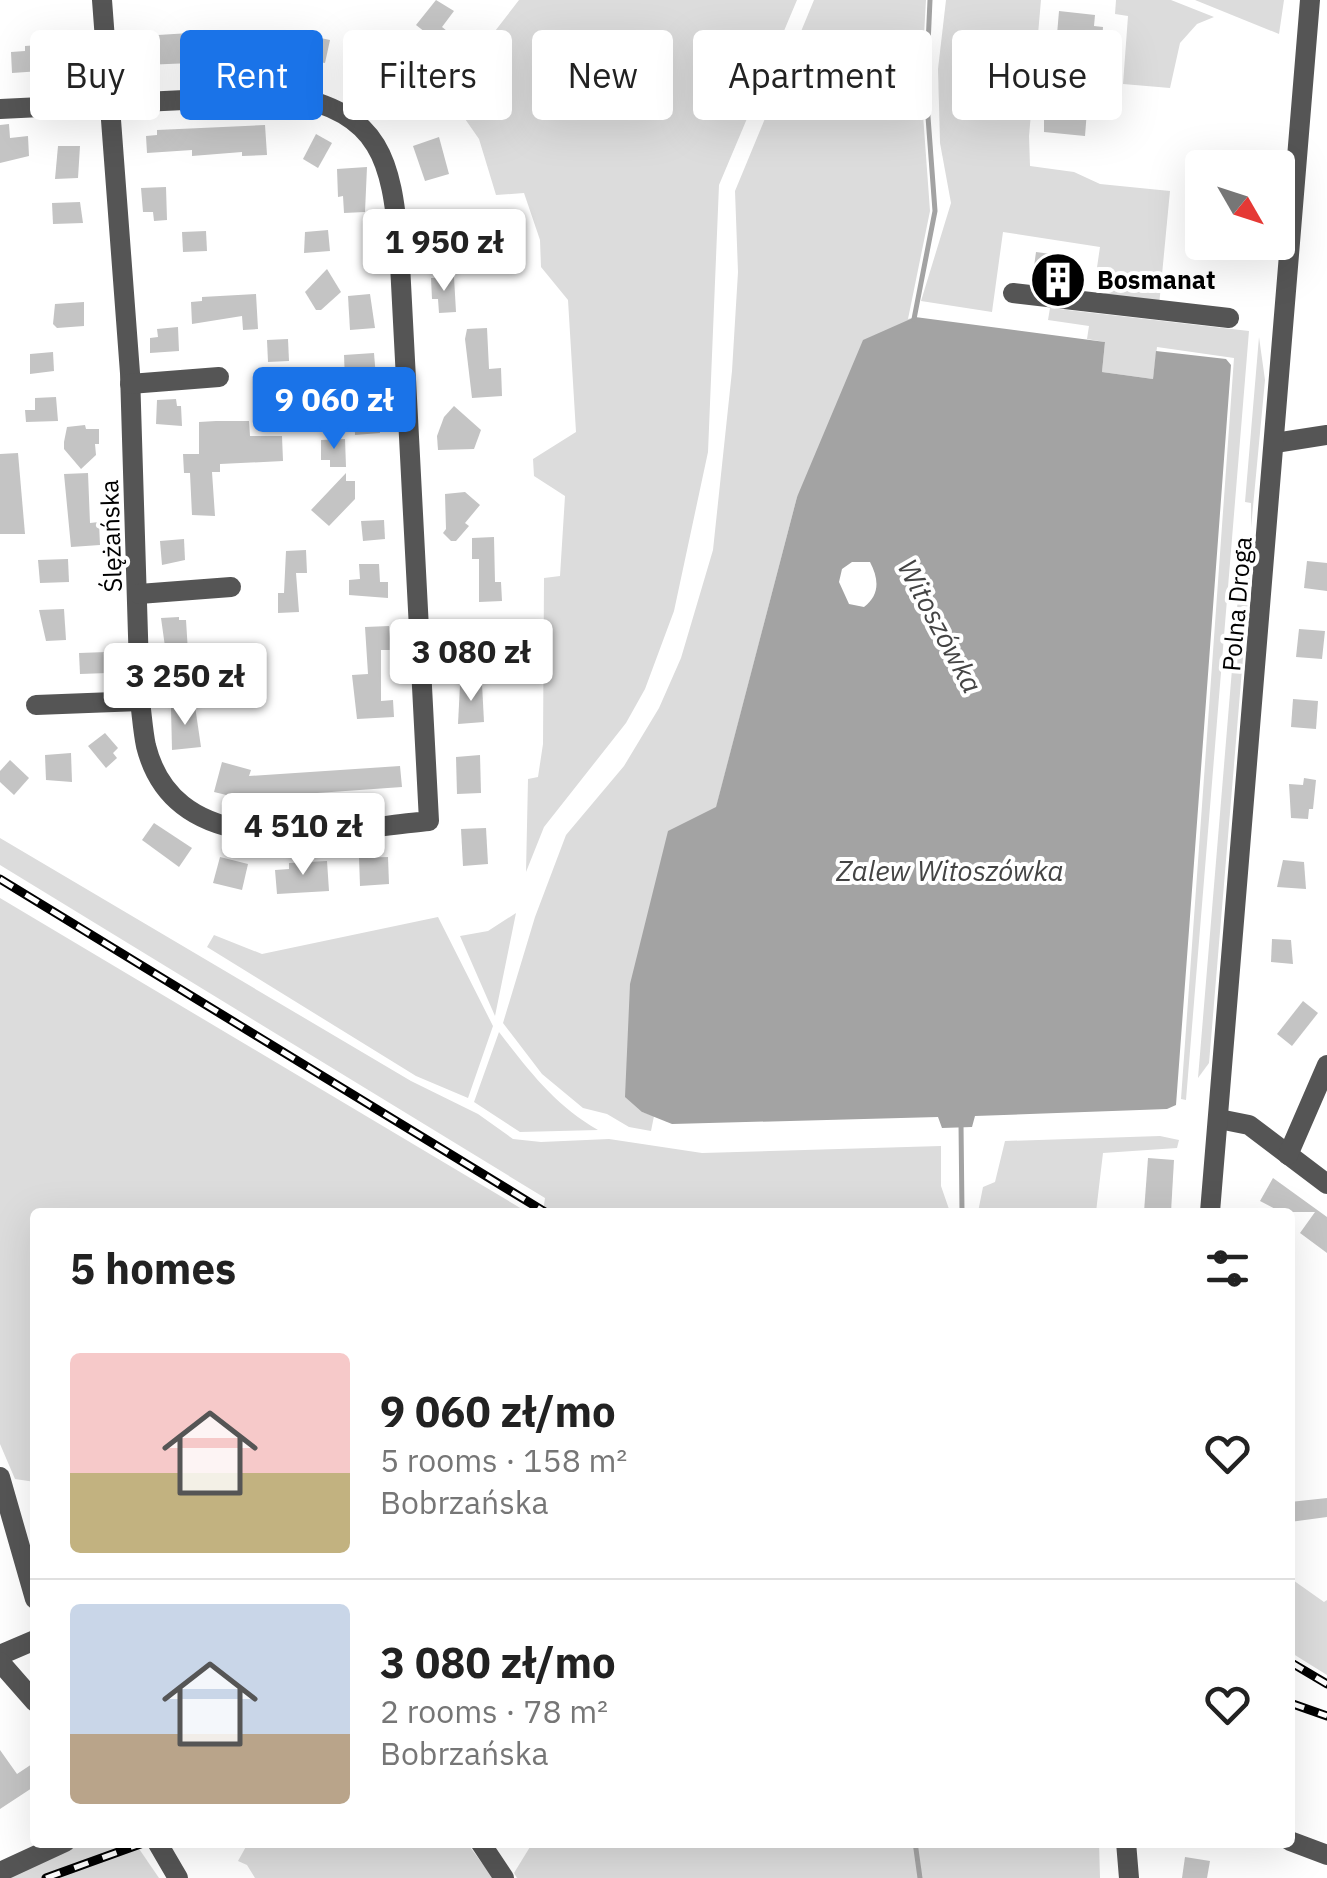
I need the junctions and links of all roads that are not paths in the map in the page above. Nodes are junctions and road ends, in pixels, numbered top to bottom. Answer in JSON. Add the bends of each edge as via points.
{"nodes":[{"id":1,"x":102,"y":0,"type":"edge"},
{"id":2,"x":1315,"y":8,"type":"edge"},
{"id":3,"x":104,"y":30,"type":"edge"},
{"id":4,"x":160,"y":101,"type":"edge"},
{"id":5,"x":30,"y":107,"type":"edge"},
{"id":6,"x":0,"y":109,"type":"edge"},
{"id":7,"x":109,"y":120,"type":"edge"},
{"id":8,"x":1013,"y":293,"type":"dead end"},
{"id":9,"x":1229,"y":318,"type":"dead end"},
{"id":10,"x":219,"y":377,"type":"dead end"},
{"id":11,"x":130,"y":384,"type":"junction"},
{"id":12,"x":1327,"y":436,"type":"edge"},
{"id":13,"x":1275,"y":443,"type":"junction"},
{"id":14,"x":232,"y":587,"type":"dead end"},
{"id":15,"x":138,"y":594,"type":"junction"},
{"id":16,"x":140,"y":701,"type":"junction"},
{"id":17,"x":36,"y":705,"type":"dead end"},
{"id":18,"x":1327,"y":1065,"type":"edge"},
{"id":19,"x":1219,"y":1119,"type":"junction"},
{"id":20,"x":1288,"y":1155,"type":"junction"},
{"id":21,"x":1327,"y":1184,"type":"edge"},
{"id":22,"x":1210,"y":1208,"type":"edge"},
{"id":23,"x":0,"y":1477,"type":"edge"},
{"id":24,"x":30,"y":1582,"type":"edge"},
{"id":25,"x":30,"y":1643,"type":"edge"},
{"id":26,"x":0,"y":1658,"type":"edge"},
{"id":27,"x":30,"y":1696,"type":"edge"},
{"id":28,"x":1295,"y":1843,"type":"edge"},
{"id":29,"x":51,"y":1848,"type":"edge"},
{"id":30,"x":160,"y":1848,"type":"edge"},
{"id":31,"x":484,"y":1848,"type":"edge"},
{"id":32,"x":1126,"y":1848,"type":"edge"},
{"id":33,"x":1327,"y":1855,"type":"edge"},
{"id":34,"x":0,"y":1872,"type":"edge"},
{"id":35,"x":178,"y":1878,"type":"edge"},
{"id":36,"x":504,"y":1878,"type":"edge"},
{"id":37,"x":1129,"y":1878,"type":"edge"}],
"edges":[{"from":1,"to":3,"type":"street","name":"Ślężańska"},
{"from":2,"to":13,"type":"street","name":"Polna Droga"},
{"from":4,"to":16,"type":"street","name":"Ślężańska","via":[[312,99],[352,120],[381,152],[392,180],[429,821],[297,832],[218,827],[178,801],[163,782],[146,747]]},
{"from":5,"to":6,"type":"street"},
{"from":7,"to":11,"type":"street","name":"Ślężańska"},
{"from":8,"to":9,"type":"street"},
{"from":10,"to":11,"type":"street"},
{"from":11,"to":15,"type":"street","name":"Ślężańska"},
{"from":12,"to":13,"type":"street"},
{"from":13,"to":19,"type":"street","name":"Polna Droga"},
{"from":14,"to":15,"type":"street"},
{"from":15,"to":16,"type":"street","name":"Ślężańska"},
{"from":16,"to":17,"type":"street"},
{"from":18,"to":20,"type":"street"},
{"from":19,"to":20,"type":"street","via":[[1249,1126]]},
{"from":19,"to":22,"type":"street","name":"Polna Droga"},
{"from":20,"to":21,"type":"street"},
{"from":23,"to":24,"type":"street"},
{"from":25,"to":26,"type":"street"},
{"from":26,"to":27,"type":"street"},
{"from":28,"to":33,"type":"street"},
{"from":29,"to":34,"type":"street"},
{"from":30,"to":35,"type":"street"},
{"from":31,"to":36,"type":"street"},
{"from":32,"to":37,"type":"street"}]}
